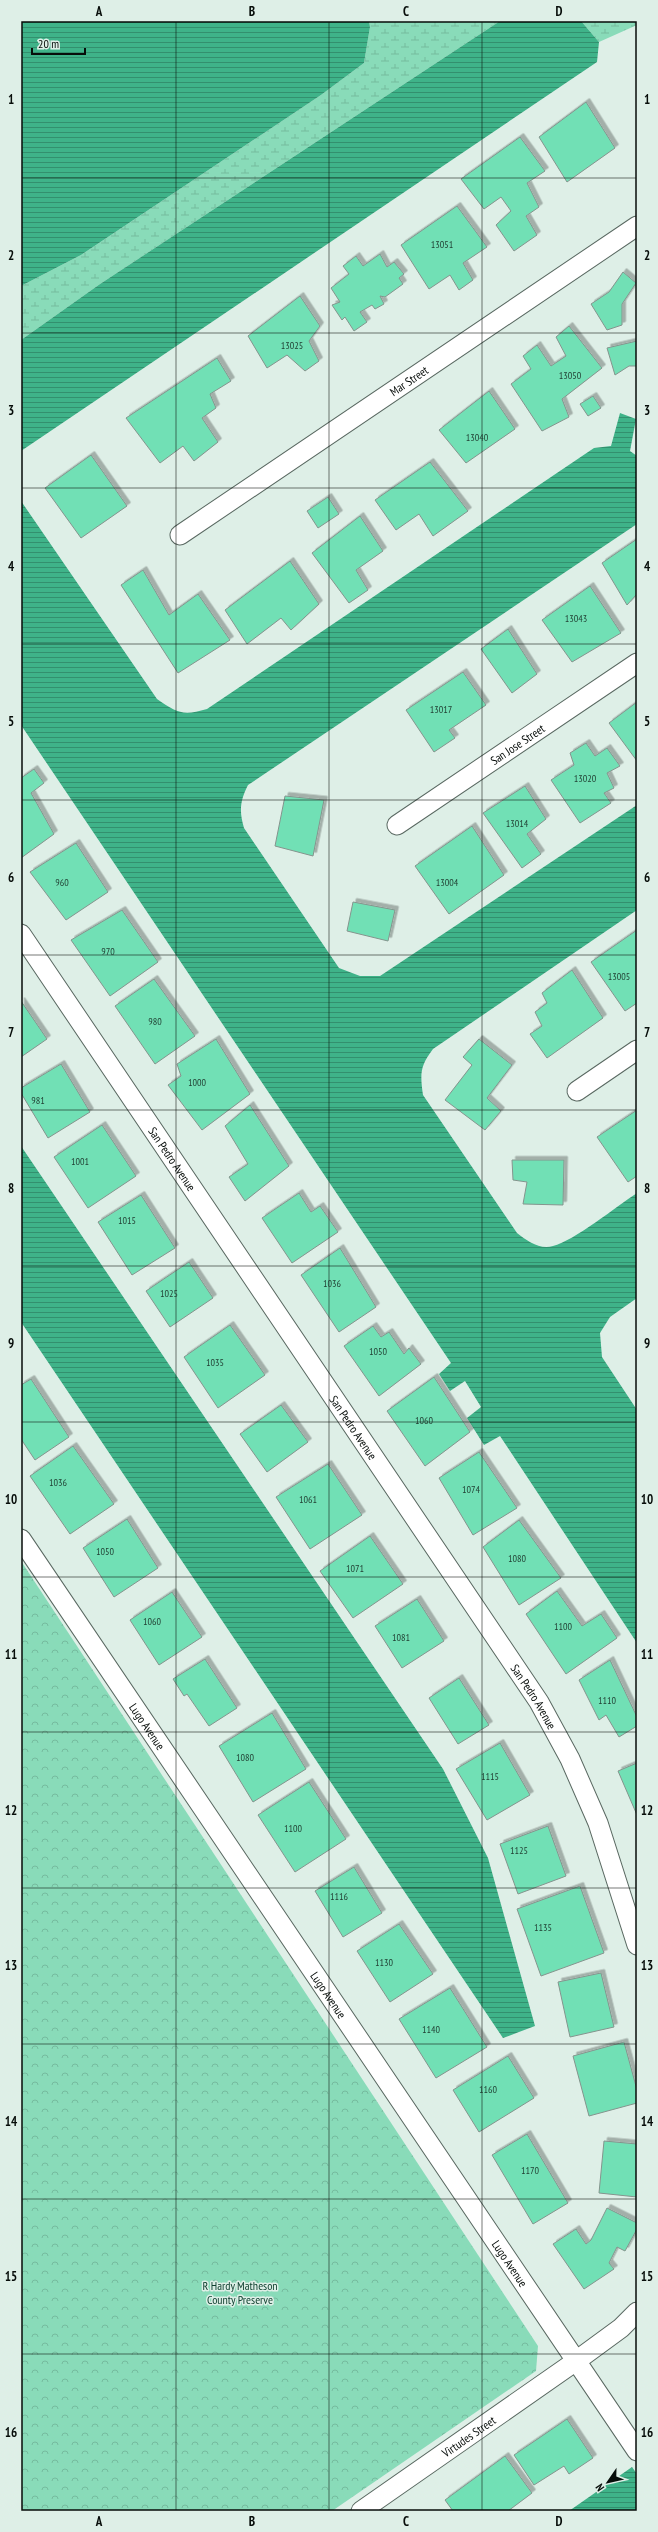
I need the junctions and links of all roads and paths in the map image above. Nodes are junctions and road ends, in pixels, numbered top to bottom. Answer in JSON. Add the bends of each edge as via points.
{"nodes":[{"id":1,"x":637,"y":226,"type":"edge"},
{"id":2,"x":180,"y":534,"type":"dead end"},
{"id":3,"x":637,"y":663,"type":"edge"},
{"id":4,"x":397,"y":825,"type":"dead end"},
{"id":5,"x":21,"y":934,"type":"edge"},
{"id":6,"x":637,"y":1050,"type":"edge"},
{"id":7,"x":577,"y":1090,"type":"dead end"},
{"id":8,"x":21,"y":1539,"type":"edge"},
{"id":9,"x":637,"y":1945,"type":"edge"},
{"id":10,"x":637,"y":2312,"type":"edge"},
{"id":11,"x":576,"y":2361,"type":"junction"},
{"id":12,"x":637,"y":2450,"type":"edge"},
{"id":13,"x":360,"y":2511,"type":"edge"}],
"edges":[{"from":1,"to":2,"type":"street","name":"Mar Street"},
{"from":3,"to":4,"type":"street","name":"San Jose Street"},
{"from":5,"to":9,"type":"street","name":"San Pedro Avenue","via":[[539,1702],[570,1759],[598,1823]]},
{"from":6,"to":7,"type":"street"},
{"from":8,"to":11,"type":"street","name":"Lugo Avenue"},
{"from":10,"to":11,"type":"street","via":[[621,2328]]},
{"from":11,"to":12,"type":"street","name":"Lugo Avenue"},
{"from":11,"to":13,"type":"street","name":"Virtudes Street"}]}
